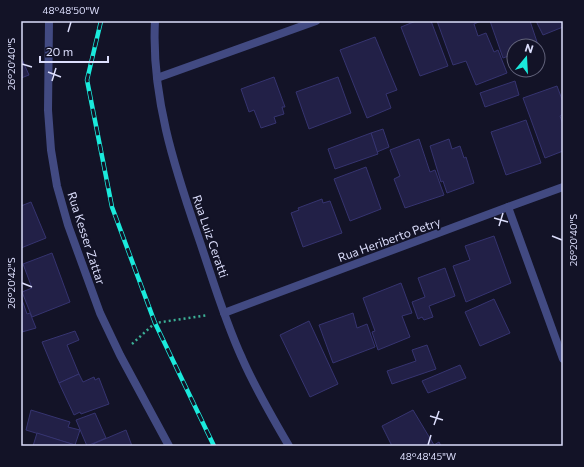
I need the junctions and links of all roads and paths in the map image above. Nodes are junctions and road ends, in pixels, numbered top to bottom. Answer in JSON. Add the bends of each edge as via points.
{"nodes":[{"id":1,"x":49,"y":21,"type":"edge"},
{"id":2,"x":155,"y":21,"type":"edge"},
{"id":3,"x":316,"y":21,"type":"edge"},
{"id":4,"x":157,"y":78,"type":"junction"},
{"id":5,"x":563,"y":187,"type":"edge"},
{"id":6,"x":508,"y":207,"type":"junction"},
{"id":7,"x":224,"y":313,"type":"junction"},
{"id":8,"x":120,"y":356,"type":"junction"},
{"id":9,"x":563,"y":359,"type":"edge"},
{"id":10,"x":169,"y":446,"type":"edge"},
{"id":11,"x":289,"y":446,"type":"edge"}],
"edges":[{"from":1,"to":8,"type":"street","name":"Rua Kesser Zattar","via":[[48,110],[57,186],[68,225],[100,313]]},
{"from":2,"to":4,"type":"street","name":"Rua Luiz Ceratti"},
{"from":3,"to":4,"type":"street"},
{"from":4,"to":7,"type":"street","name":"Rua Luiz Ceratti","via":[[170,147],[181,188]]},
{"from":5,"to":6,"type":"street","name":"Rua Heriberto Petry"},
{"from":6,"to":7,"type":"street","name":"Rua Heriberto Petry"},
{"from":6,"to":9,"type":"street"},
{"from":7,"to":8,"type":"path","via":[[155,323]]},
{"from":7,"to":11,"type":"street","name":"Rua Luiz Ceratti","via":[[242,358]]},
{"from":8,"to":10,"type":"street","name":"Rua Kesser Zattar"}]}
